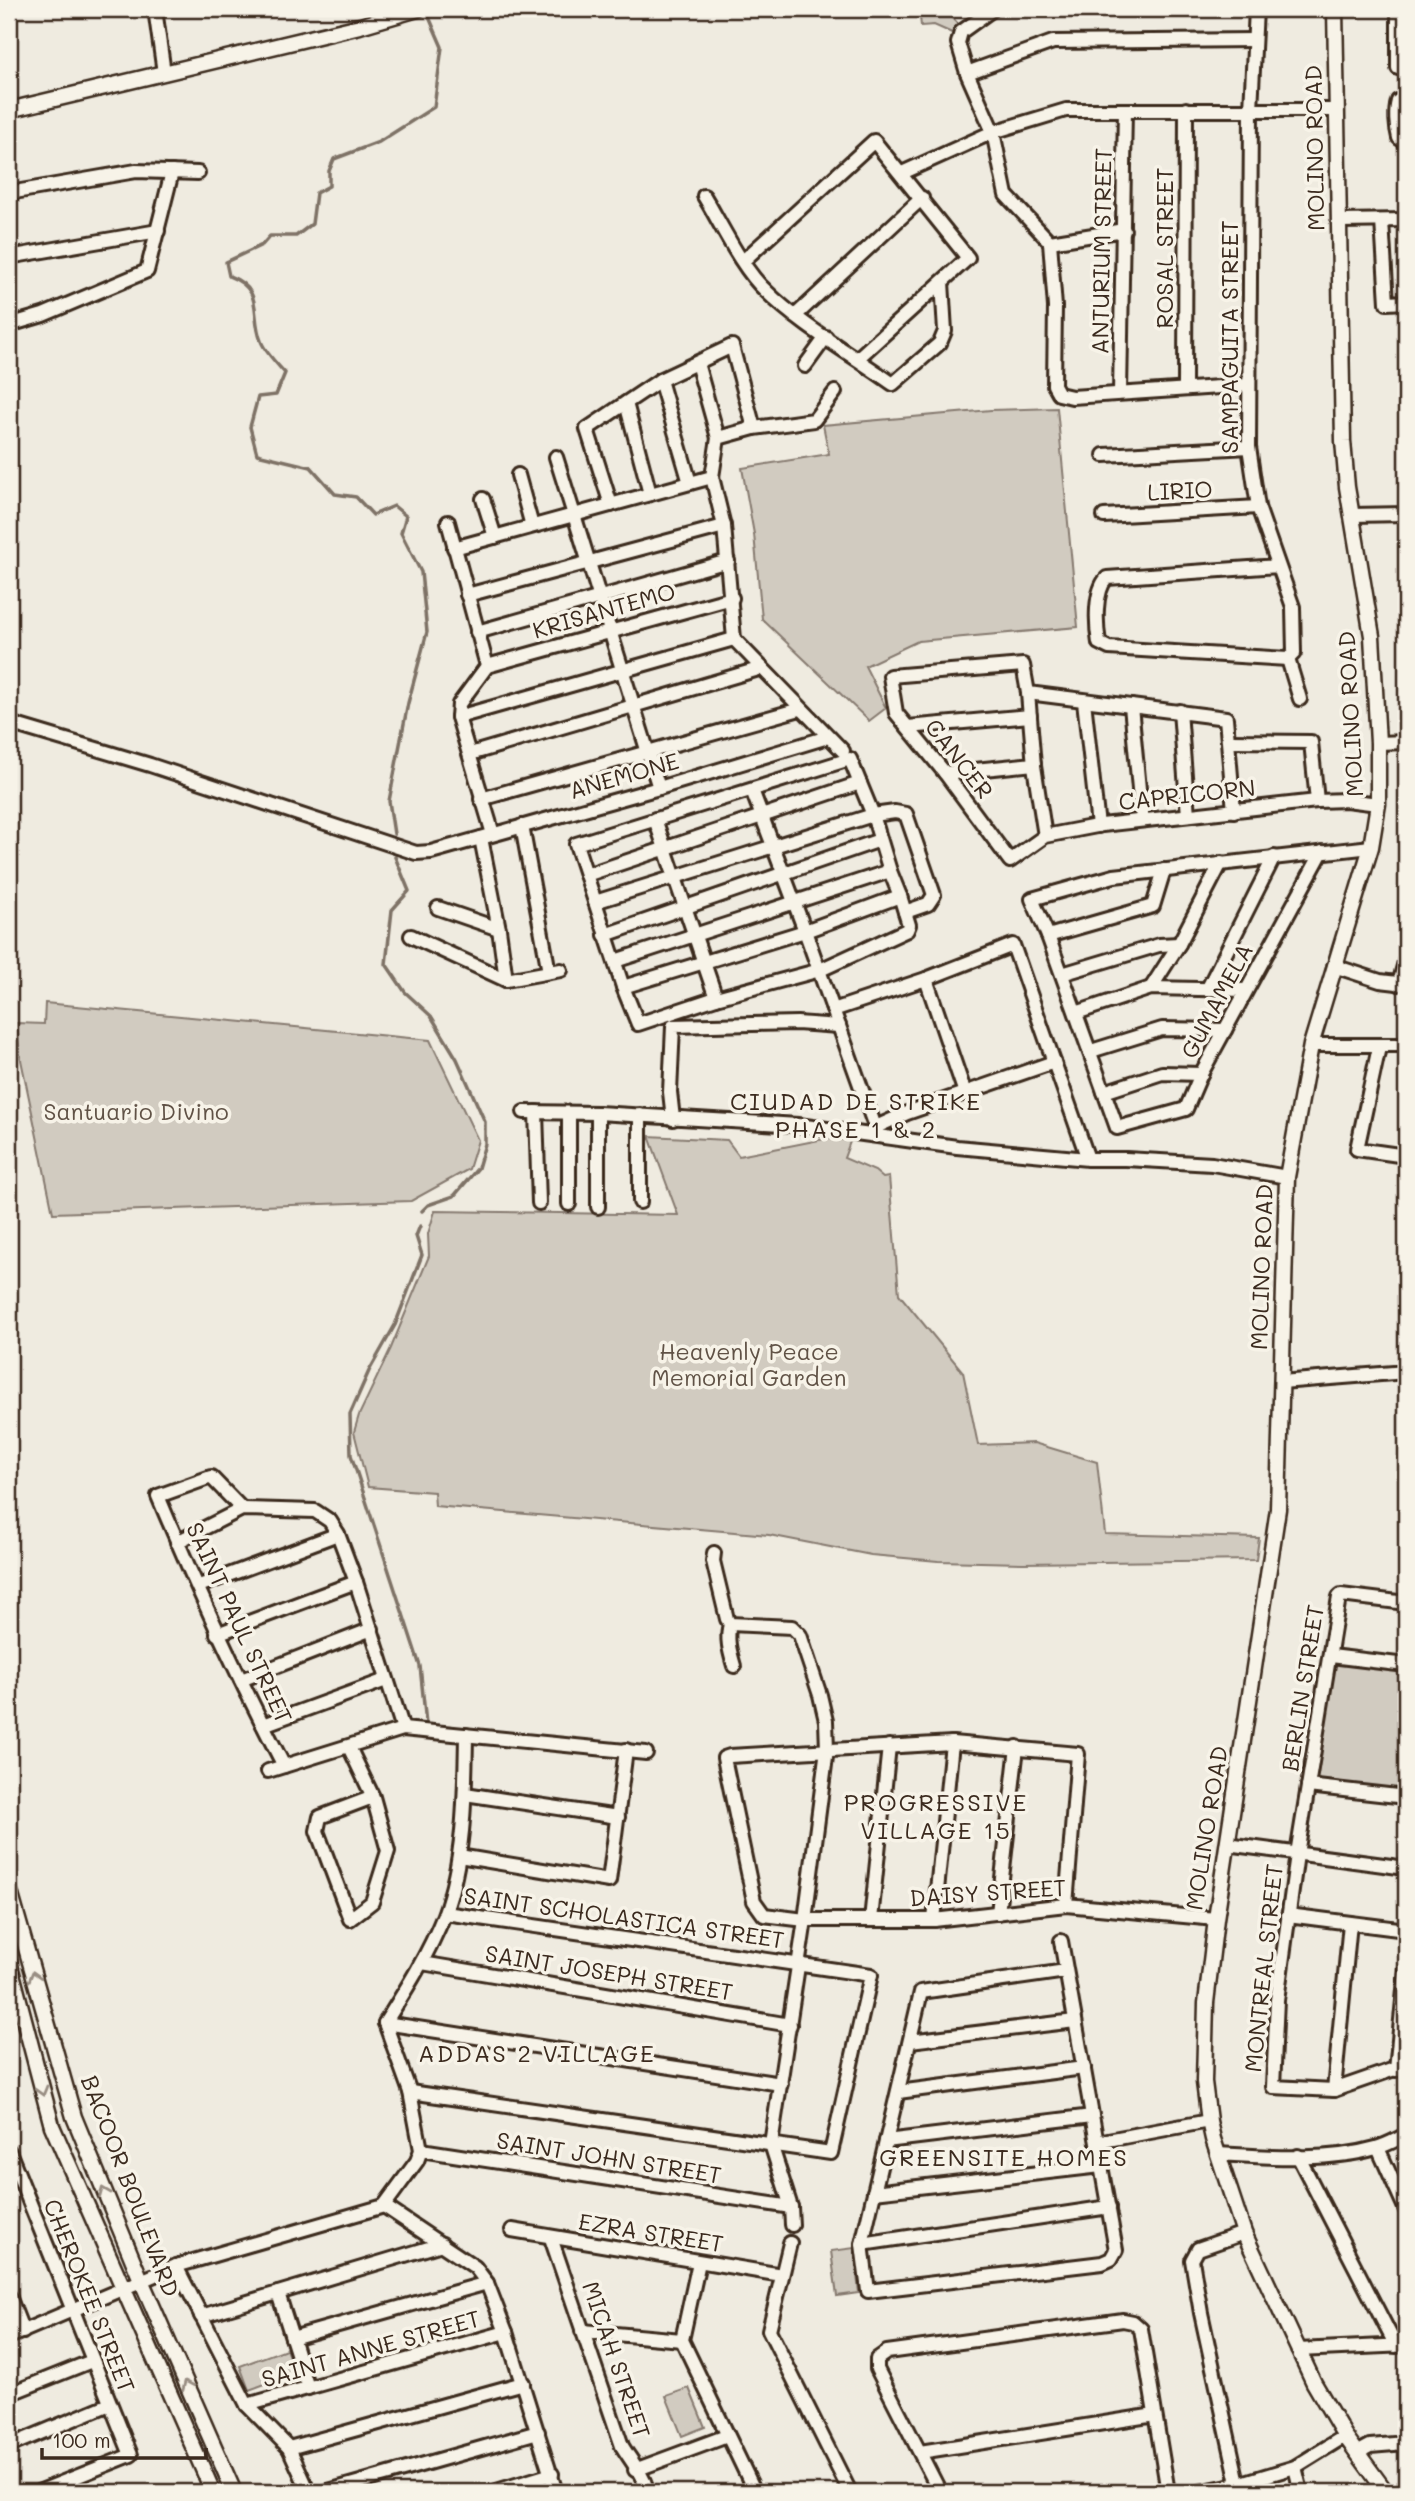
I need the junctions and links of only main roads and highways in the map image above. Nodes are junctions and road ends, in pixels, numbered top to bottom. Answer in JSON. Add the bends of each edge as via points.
{"nodes":[{"id":1,"x":418,"y":9,"type":"edge"},
{"id":2,"x":1335,"y":9,"type":"edge"},
{"id":3,"x":9,"y":110,"type":"edge"},
{"id":4,"x":9,"y":1888,"type":"edge"},
{"id":5,"x":9,"y":1962,"type":"edge"},
{"id":6,"x":11,"y":1979,"type":"edge"},
{"id":7,"x":213,"y":2492,"type":"edge"},
{"id":8,"x":234,"y":2492,"type":"edge"},
{"id":9,"x":1387,"y":2492,"type":"edge"}],
"edges":[{"from":1,"to":3,"type":"main road"},
{"from":2,"to":9,"type":"main road","name":"MOLINO ROAD","via":[[1343,441],[1372,636],[1378,804],[1371,847],[1311,1045],[1287,1177],[1278,1509],[1216,1919],[1206,2003],[1204,2082],[1209,2121],[1244,2233],[1314,2383],[1345,2436]]},
{"from":8,"to":4,"type":"main road","name":"BACOOR BOULEVARD","one_way":true,"via":[[74,2117]]},
{"from":5,"to":6,"type":"main road","name":"BACOOR BOULEVARD"},
{"from":6,"to":7,"type":"main road","name":"BACOOR BOULEVARD","one_way":true,"via":[[52,2126]]}]}
